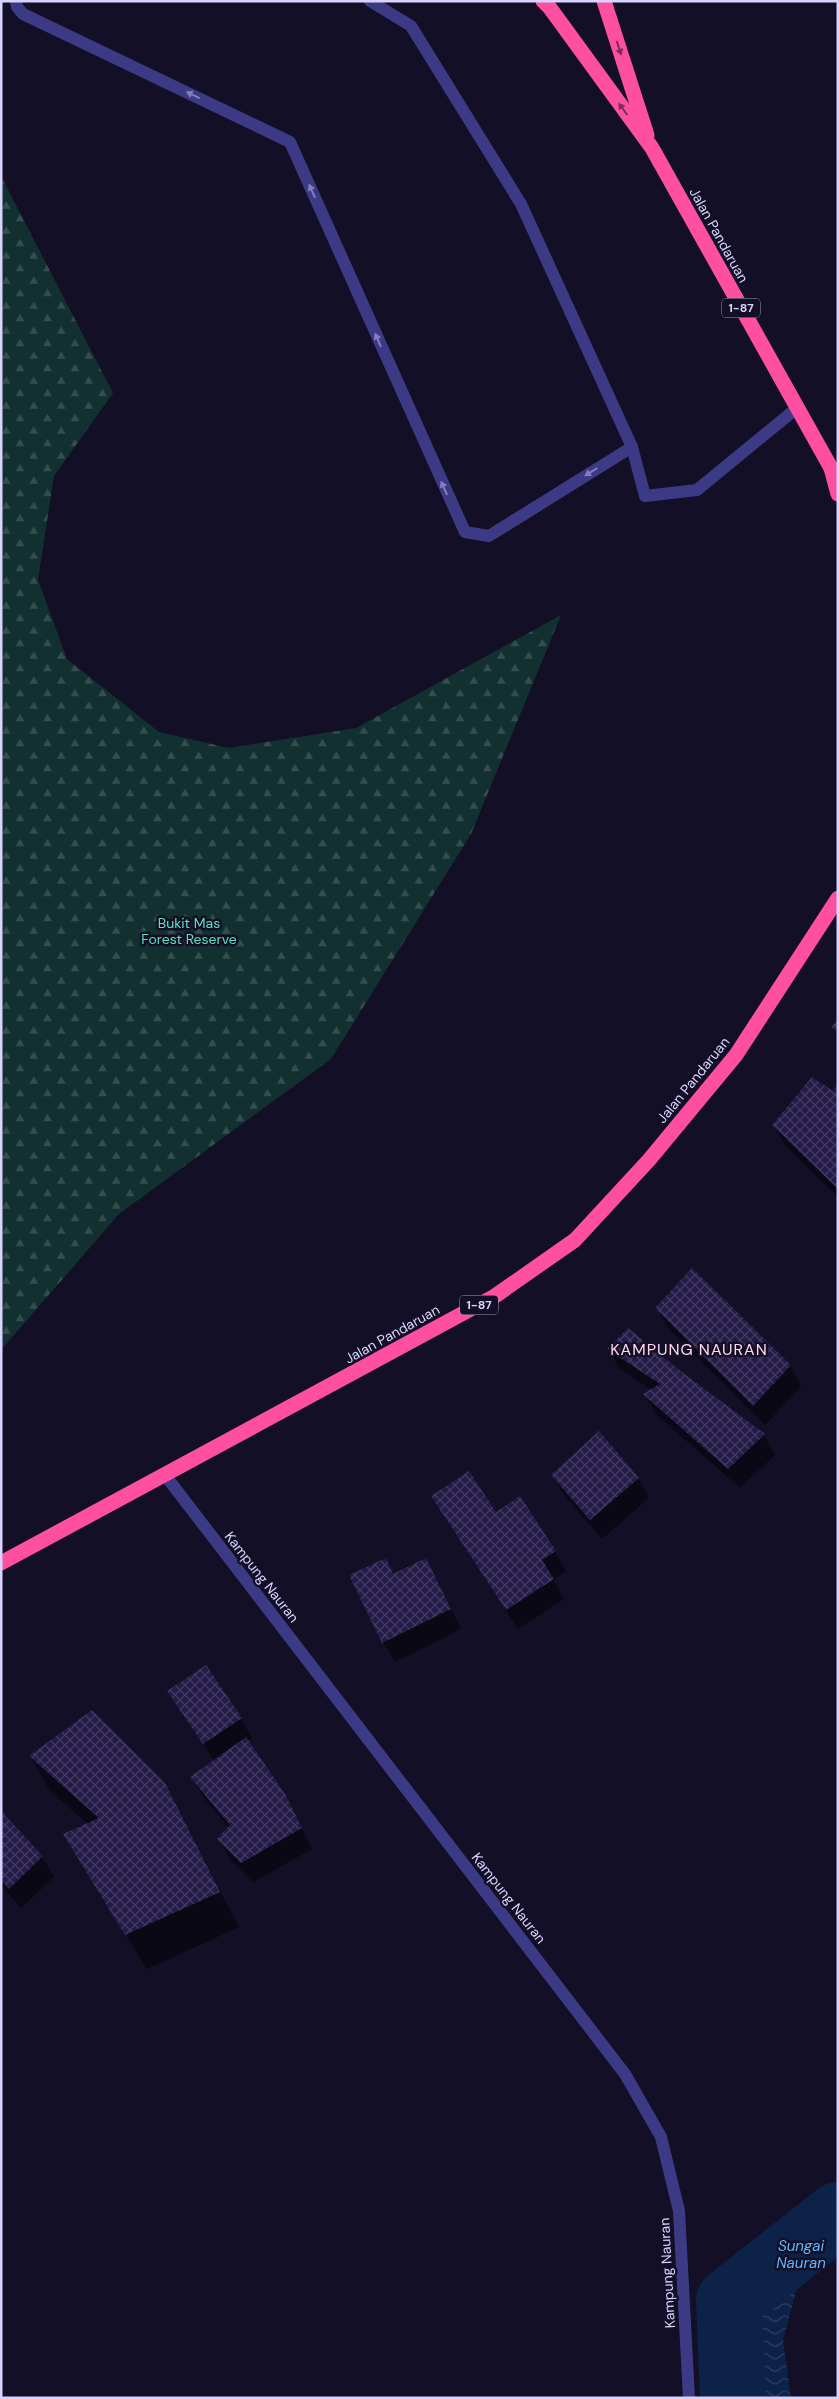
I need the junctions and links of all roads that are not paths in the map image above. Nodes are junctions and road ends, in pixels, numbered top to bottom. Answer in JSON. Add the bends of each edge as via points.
{"nodes":[{"id":1,"x":16,"y":1,"type":"edge"},
{"id":2,"x":370,"y":1,"type":"edge"},
{"id":3,"x":543,"y":1,"type":"edge"},
{"id":4,"x":604,"y":1,"type":"edge"},
{"id":5,"x":652,"y":148,"type":"junction"},
{"id":6,"x":797,"y":408,"type":"junction"},
{"id":7,"x":632,"y":446,"type":"junction"},
{"id":8,"x":834,"y":471,"type":"edge"},
{"id":9,"x":838,"y":494,"type":"edge"},
{"id":10,"x":836,"y":896,"type":"edge"},
{"id":11,"x":165,"y":1475,"type":"junction"},
{"id":12,"x":1,"y":1563,"type":"edge"},
{"id":13,"x":689,"y":2398,"type":"edge"}],
"edges":[{"from":7,"to":1,"type":"street","one_way":true,"via":[[489,536],[465,532],[290,142],[23,14]]},
{"from":2,"to":7,"type":"street","via":[[411,26],[521,204]]},
{"from":5,"to":3,"type":"highway","name":"Jalan Pandaruan","number":"1-87","one_way":true},
{"from":4,"to":5,"type":"highway","name":"Jalan Pandaruan","number":"1-87","one_way":true},
{"from":5,"to":6,"type":"highway","name":"Jalan Pandaruan","number":"1-87"},
{"from":6,"to":7,"type":"street","via":[[697,490],[645,496]]},
{"from":6,"to":8,"type":"highway","name":"Jalan Pandaruan","number":"1-87"},
{"from":8,"to":9,"type":"highway","name":"Jalan Pandaruan","number":"1-87"},
{"from":10,"to":11,"type":"highway","name":"Jalan Pandaruan","number":"1-87","via":[[736,1055],[649,1160],[575,1240],[486,1300]]},
{"from":11,"to":12,"type":"highway","name":"Jalan Pandaruan","number":"1-87"},
{"from":11,"to":13,"type":"street","name":"Kampung Nauran","via":[[624,2074],[661,2137],[679,2211]]}]}
